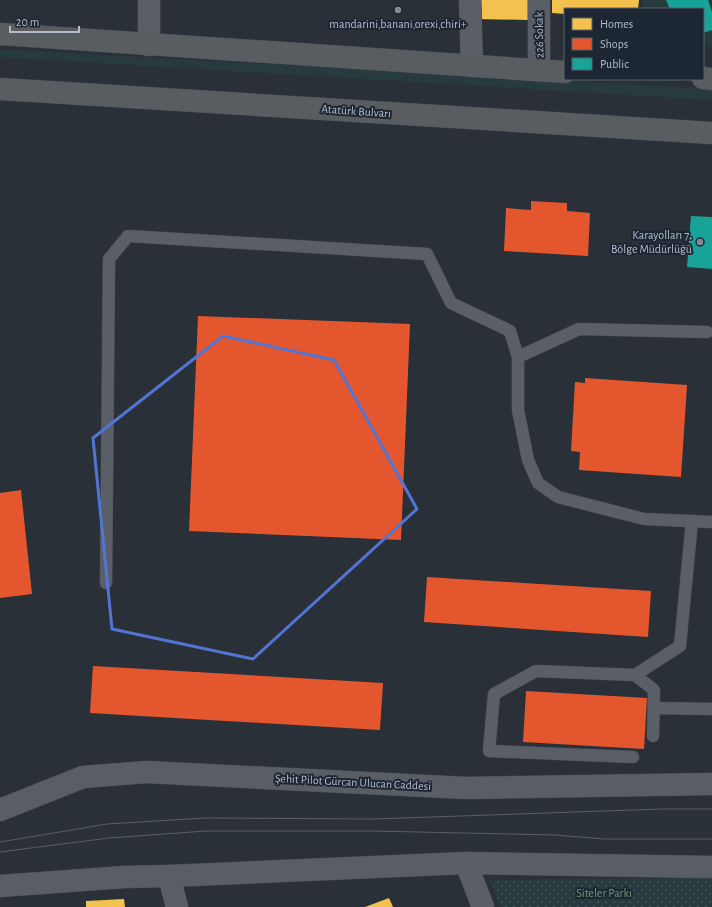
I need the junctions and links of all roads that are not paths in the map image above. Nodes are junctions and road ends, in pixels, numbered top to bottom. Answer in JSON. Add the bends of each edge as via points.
{"nodes":[{"id":1,"x":149,"y":0,"type":"edge"},
{"id":2,"x":470,"y":0,"type":"edge"},
{"id":3,"x":539,"y":0,"type":"edge"},
{"id":4,"x":0,"y":34,"type":"edge"},
{"id":5,"x":149,"y":45,"type":"junction"},
{"id":6,"x":472,"y":66,"type":"junction"},
{"id":7,"x":539,"y":70,"type":"junction"},
{"id":8,"x":564,"y":72,"type":"edge"},
{"id":9,"x":0,"y":89,"type":"edge"},
{"id":10,"x":712,"y":133,"type":"edge"},
{"id":11,"x":707,"y":332,"type":"dead end"},
{"id":12,"x":518,"y":357,"type":"junction"},
{"id":13,"x":692,"y":521,"type":"junction"},
{"id":14,"x":712,"y":522,"type":"edge"},
{"id":15,"x":106,"y":583,"type":"dead end"},
{"id":16,"x":635,"y":675,"type":"junction"},
{"id":17,"x":654,"y":708,"type":"junction"},
{"id":18,"x":712,"y":709,"type":"edge"},
{"id":19,"x":653,"y":736,"type":"dead end"},
{"id":20,"x":632,"y":758,"type":"dead end"},
{"id":21,"x":712,"y":784,"type":"edge"},
{"id":22,"x":0,"y":810,"type":"edge"},
{"id":23,"x":466,"y":863,"type":"junction"},
{"id":24,"x":712,"y":867,"type":"edge"},
{"id":25,"x":169,"y":876,"type":"junction"},
{"id":26,"x":0,"y":886,"type":"edge"},
{"id":27,"x":177,"y":907,"type":"edge"},
{"id":28,"x":483,"y":907,"type":"edge"}],
"edges":[{"from":1,"to":5,"type":"street"},
{"from":2,"to":6,"type":"street"},
{"from":3,"to":7,"type":"street","name":"226 Sokak"},
{"from":4,"to":5,"type":"highway"},
{"from":5,"to":6,"type":"highway"},
{"from":6,"to":7,"type":"highway"},
{"from":7,"to":8,"type":"highway"},
{"from":9,"to":10,"type":"highway","name":"Atatürk Bulvarı"},
{"from":11,"to":12,"type":"lane","via":[[579,329]]},
{"from":12,"to":13,"type":"lane","via":[[518,410],[528,460],[538,483],[558,498],[644,518]]},
{"from":12,"to":15,"type":"lane","via":[[510,331],[451,302],[427,254],[128,236],[109,259]]},
{"from":13,"to":14,"type":"lane"},
{"from":13,"to":16,"type":"lane","via":[[680,646]]},
{"from":16,"to":17,"type":"lane","via":[[654,690]]},
{"from":16,"to":20,"type":"lane","via":[[536,671],[494,694],[489,751]]},
{"from":17,"to":18,"type":"lane"},
{"from":17,"to":19,"type":"lane"},
{"from":21,"to":22,"type":"street","name":"Şehit Pilot Gürcan Ulucan Caddesi","via":[[466,788],[147,772],[83,777]]},
{"from":23,"to":24,"type":"street"},
{"from":23,"to":25,"type":"street"},
{"from":23,"to":28,"type":"street"},
{"from":25,"to":26,"type":"street"},
{"from":25,"to":27,"type":"street"}]}
